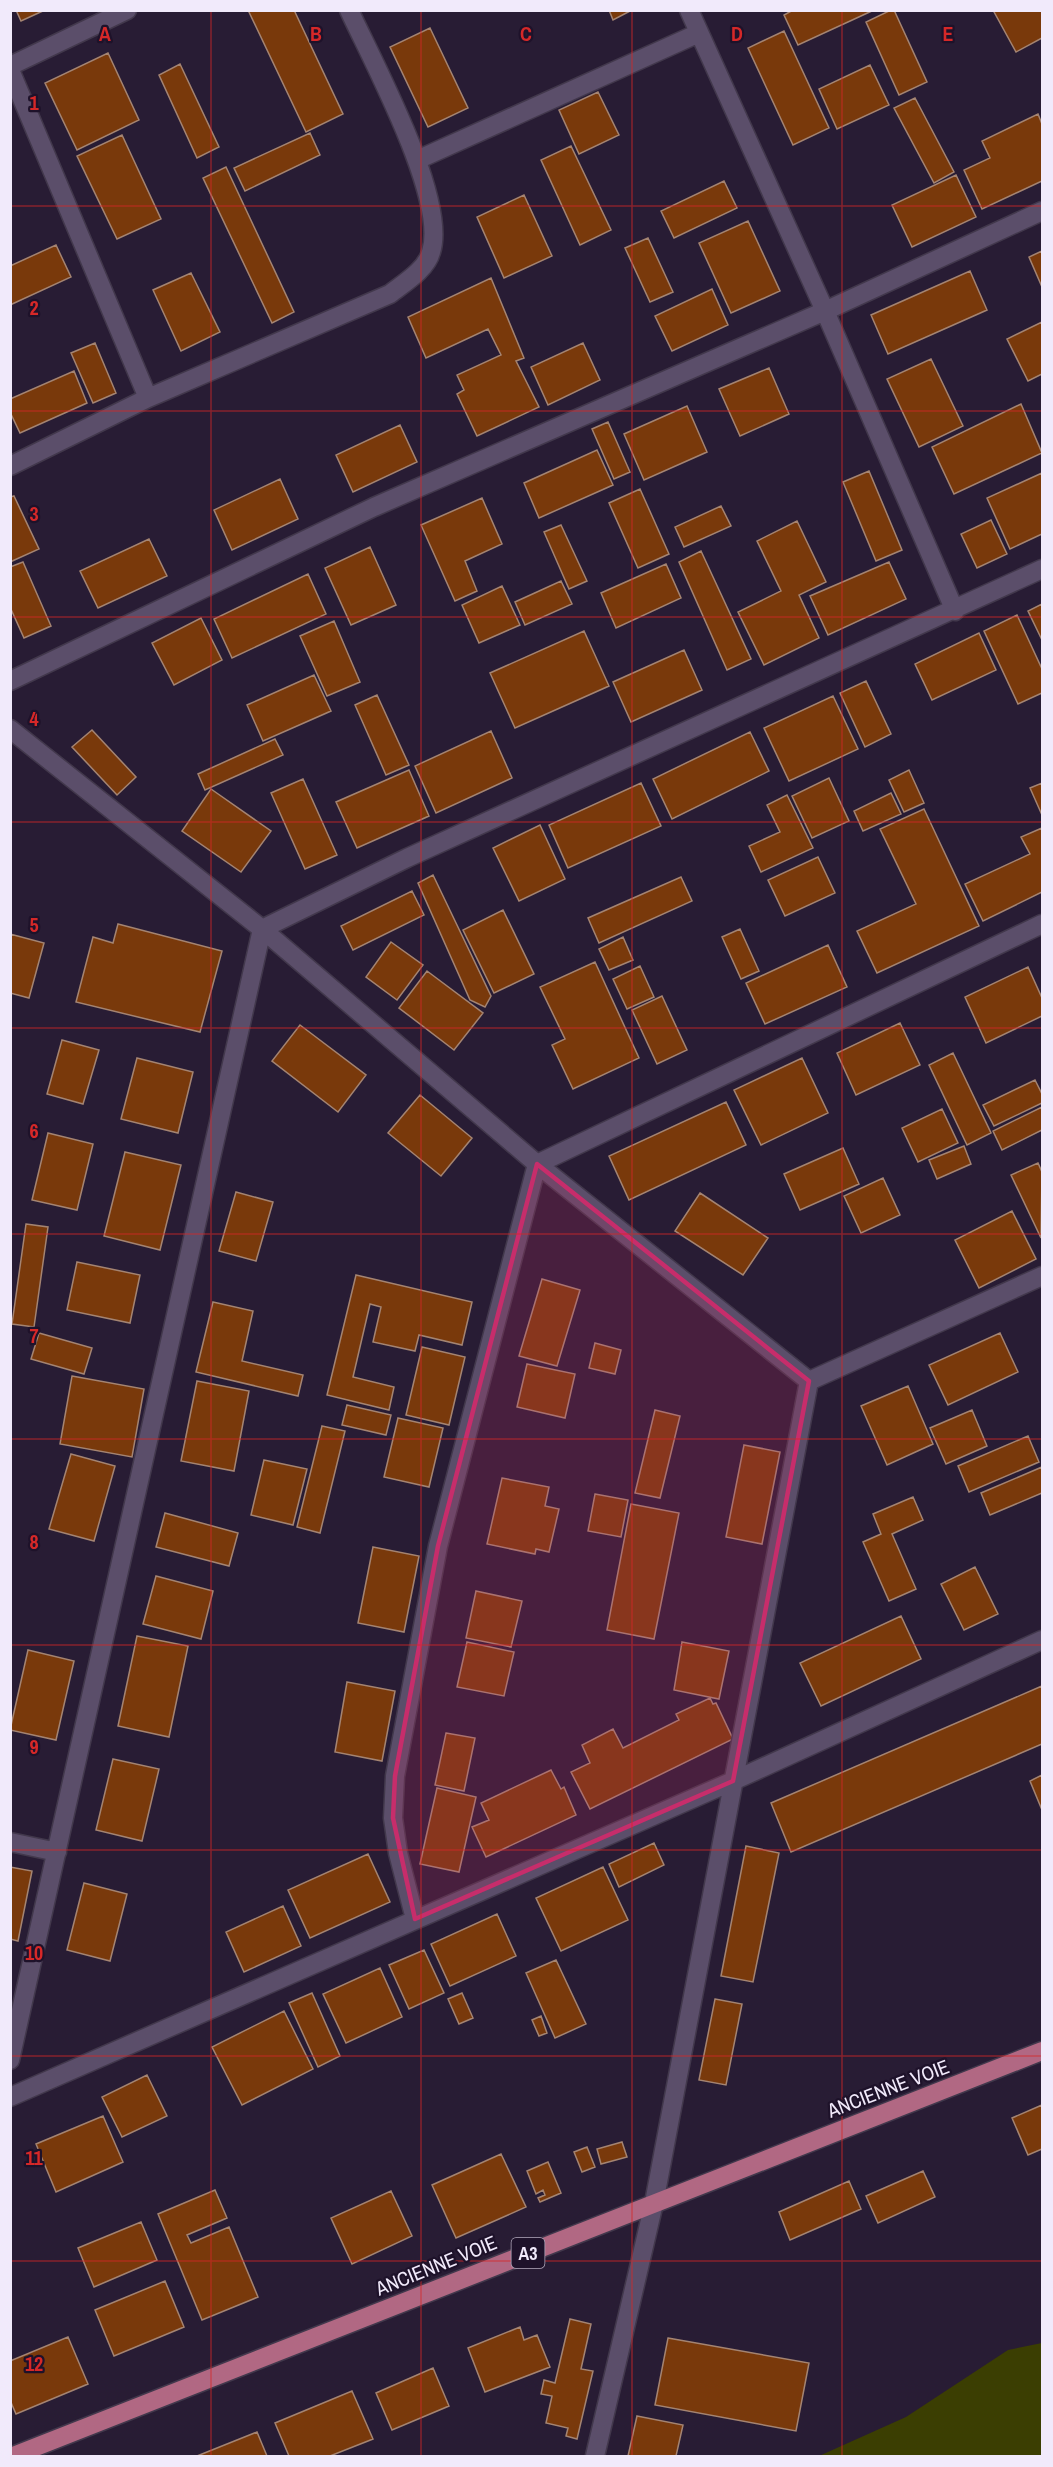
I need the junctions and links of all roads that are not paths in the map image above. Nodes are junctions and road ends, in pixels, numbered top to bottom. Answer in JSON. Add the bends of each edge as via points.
{"nodes":[{"id":1,"x":127,"y":10,"type":"edge"},
{"id":2,"x":349,"y":10,"type":"edge"},
{"id":3,"x":689,"y":10,"type":"edge"},
{"id":4,"x":699,"y":33,"type":"junction"},
{"id":5,"x":10,"y":66,"type":"edge"},
{"id":6,"x":10,"y":70,"type":"edge"},
{"id":7,"x":417,"y":160,"type":"junction"},
{"id":8,"x":1042,"y":211,"type":"edge"},
{"id":9,"x":825,"y":311,"type":"junction"},
{"id":10,"x":148,"y":398,"type":"junction"},
{"id":11,"x":10,"y":466,"type":"edge"},
{"id":12,"x":1042,"y":569,"type":"edge"},
{"id":13,"x":955,"y":611,"type":"junction"},
{"id":14,"x":10,"y":681,"type":"edge"},
{"id":15,"x":10,"y":729,"type":"edge"},
{"id":16,"x":1042,"y":924,"type":"edge"},
{"id":17,"x":262,"y":929,"type":"junction"},
{"id":18,"x":537,"y":1164,"type":"junction"},
{"id":19,"x":1042,"y":1276,"type":"edge"},
{"id":20,"x":809,"y":1381,"type":"junction"},
{"id":21,"x":1042,"y":1640,"type":"edge"},
{"id":22,"x":733,"y":1781,"type":"junction"},
{"id":23,"x":10,"y":1842,"type":"edge"},
{"id":24,"x":57,"y":1852,"type":"junction"},
{"id":25,"x":415,"y":1919,"type":"junction"},
{"id":26,"x":1042,"y":2051,"type":"edge"},
{"id":27,"x":10,"y":2060,"type":"edge"},
{"id":28,"x":10,"y":2097,"type":"edge"},
{"id":29,"x":654,"y":2203,"type":"junction"},
{"id":30,"x":13,"y":2457,"type":"edge"},
{"id":31,"x":596,"y":2457,"type":"edge"}],
"edges":[{"from":1,"to":5,"type":"street"},
{"from":2,"to":7,"type":"street"},
{"from":3,"to":4,"type":"street"},
{"from":4,"to":7,"type":"street"},
{"from":4,"to":9,"type":"street"},
{"from":6,"to":10,"type":"street"},
{"from":7,"to":10,"type":"street","via":[[435,230],[431,253],[415,274],[390,294]]},
{"from":8,"to":9,"type":"street"},
{"from":9,"to":13,"type":"street"},
{"from":9,"to":14,"type":"street","via":[[374,507]]},
{"from":10,"to":11,"type":"street"},
{"from":12,"to":13,"type":"street"},
{"from":13,"to":17,"type":"street","via":[[418,853]]},
{"from":15,"to":17,"type":"street"},
{"from":16,"to":18,"type":"street"},
{"from":17,"to":18,"type":"street"},
{"from":17,"to":24,"type":"street"},
{"from":18,"to":20,"type":"street"},
{"from":18,"to":25,"type":"street","via":[[438,1546],[395,1776],[393,1818]]},
{"from":19,"to":20,"type":"street"},
{"from":20,"to":22,"type":"street"},
{"from":21,"to":22,"type":"street"},
{"from":22,"to":25,"type":"street"},
{"from":22,"to":29,"type":"street"},
{"from":23,"to":24,"type":"street"},
{"from":24,"to":27,"type":"street"},
{"from":25,"to":28,"type":"street"},
{"from":26,"to":29,"type":"main road","name":"ANCIENNE VOIE","number":"A3"},
{"from":29,"to":30,"type":"main road","name":"ANCIENNE VOIE","number":"A3"},
{"from":29,"to":31,"type":"street"}]}
